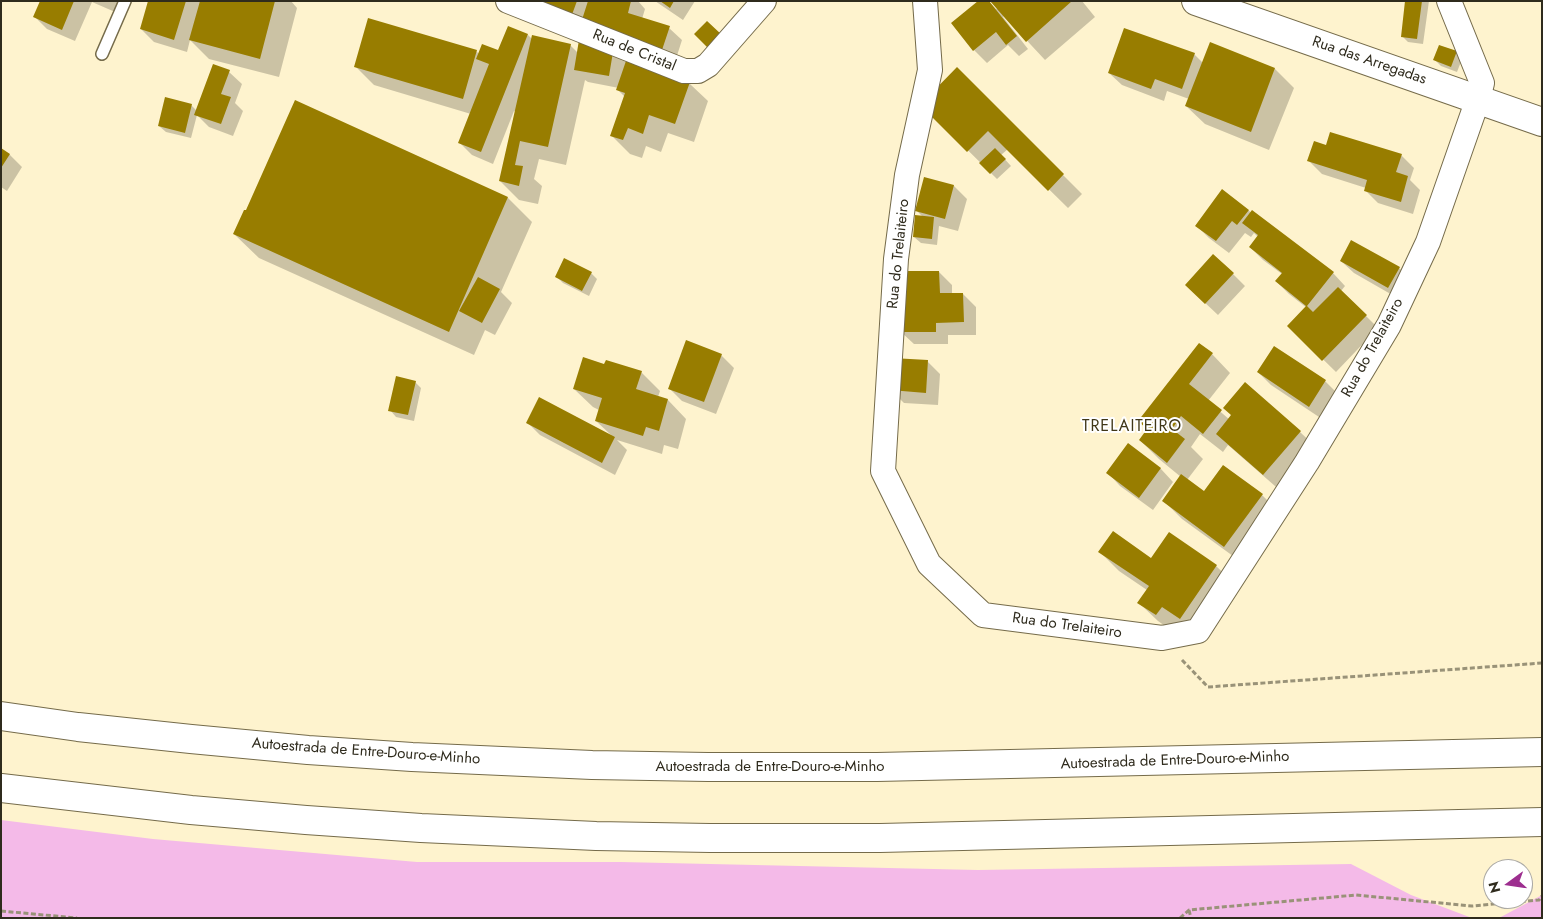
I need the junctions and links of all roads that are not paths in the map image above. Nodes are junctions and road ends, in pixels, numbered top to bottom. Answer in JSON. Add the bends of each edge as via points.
{"nodes":[{"id":1,"x":125,"y":1,"type":"edge"},
{"id":2,"x":508,"y":1,"type":"edge"},
{"id":3,"x":764,"y":1,"type":"edge"},
{"id":4,"x":925,"y":1,"type":"edge"},
{"id":5,"x":1196,"y":1,"type":"edge"},
{"id":6,"x":1449,"y":1,"type":"edge"},
{"id":7,"x":102,"y":54,"type":"dead end"},
{"id":8,"x":1478,"y":99,"type":"junction"},
{"id":9,"x":1542,"y":122,"type":"edge"},
{"id":10,"x":1,"y":716,"type":"edge"},
{"id":11,"x":1542,"y":752,"type":"edge"},
{"id":12,"x":1,"y":788,"type":"edge"},
{"id":13,"x":1542,"y":822,"type":"edge"}],
"edges":[{"from":1,"to":7,"type":"lane"},
{"from":2,"to":3,"type":"street","name":"Rua de Cristal","via":[[684,71],[698,71],[708,65]]},
{"from":4,"to":8,"type":"street","name":"Rua do Trelaiteiro","via":[[930,70],[907,175],[896,258],[884,471],[929,564],[983,614],[1162,638],[1198,631],[1307,462],[1390,325],[1428,242]]},
{"from":5,"to":8,"type":"main road","name":"Rua das Arregadas"},
{"from":6,"to":8,"type":"street","name":"Rua do Trelaiteiro","via":[[1482,83]]},
{"from":8,"to":9,"type":"main road","name":"Rua das Arregadas"},
{"from":10,"to":11,"type":"main road","name":"Autoestrada de Entre-Douro-e-Minho","via":[[308,750],[592,765],[877,768]]},
{"from":12,"to":13,"type":"main road","via":[[306,820],[596,836],[890,838]]}]}
